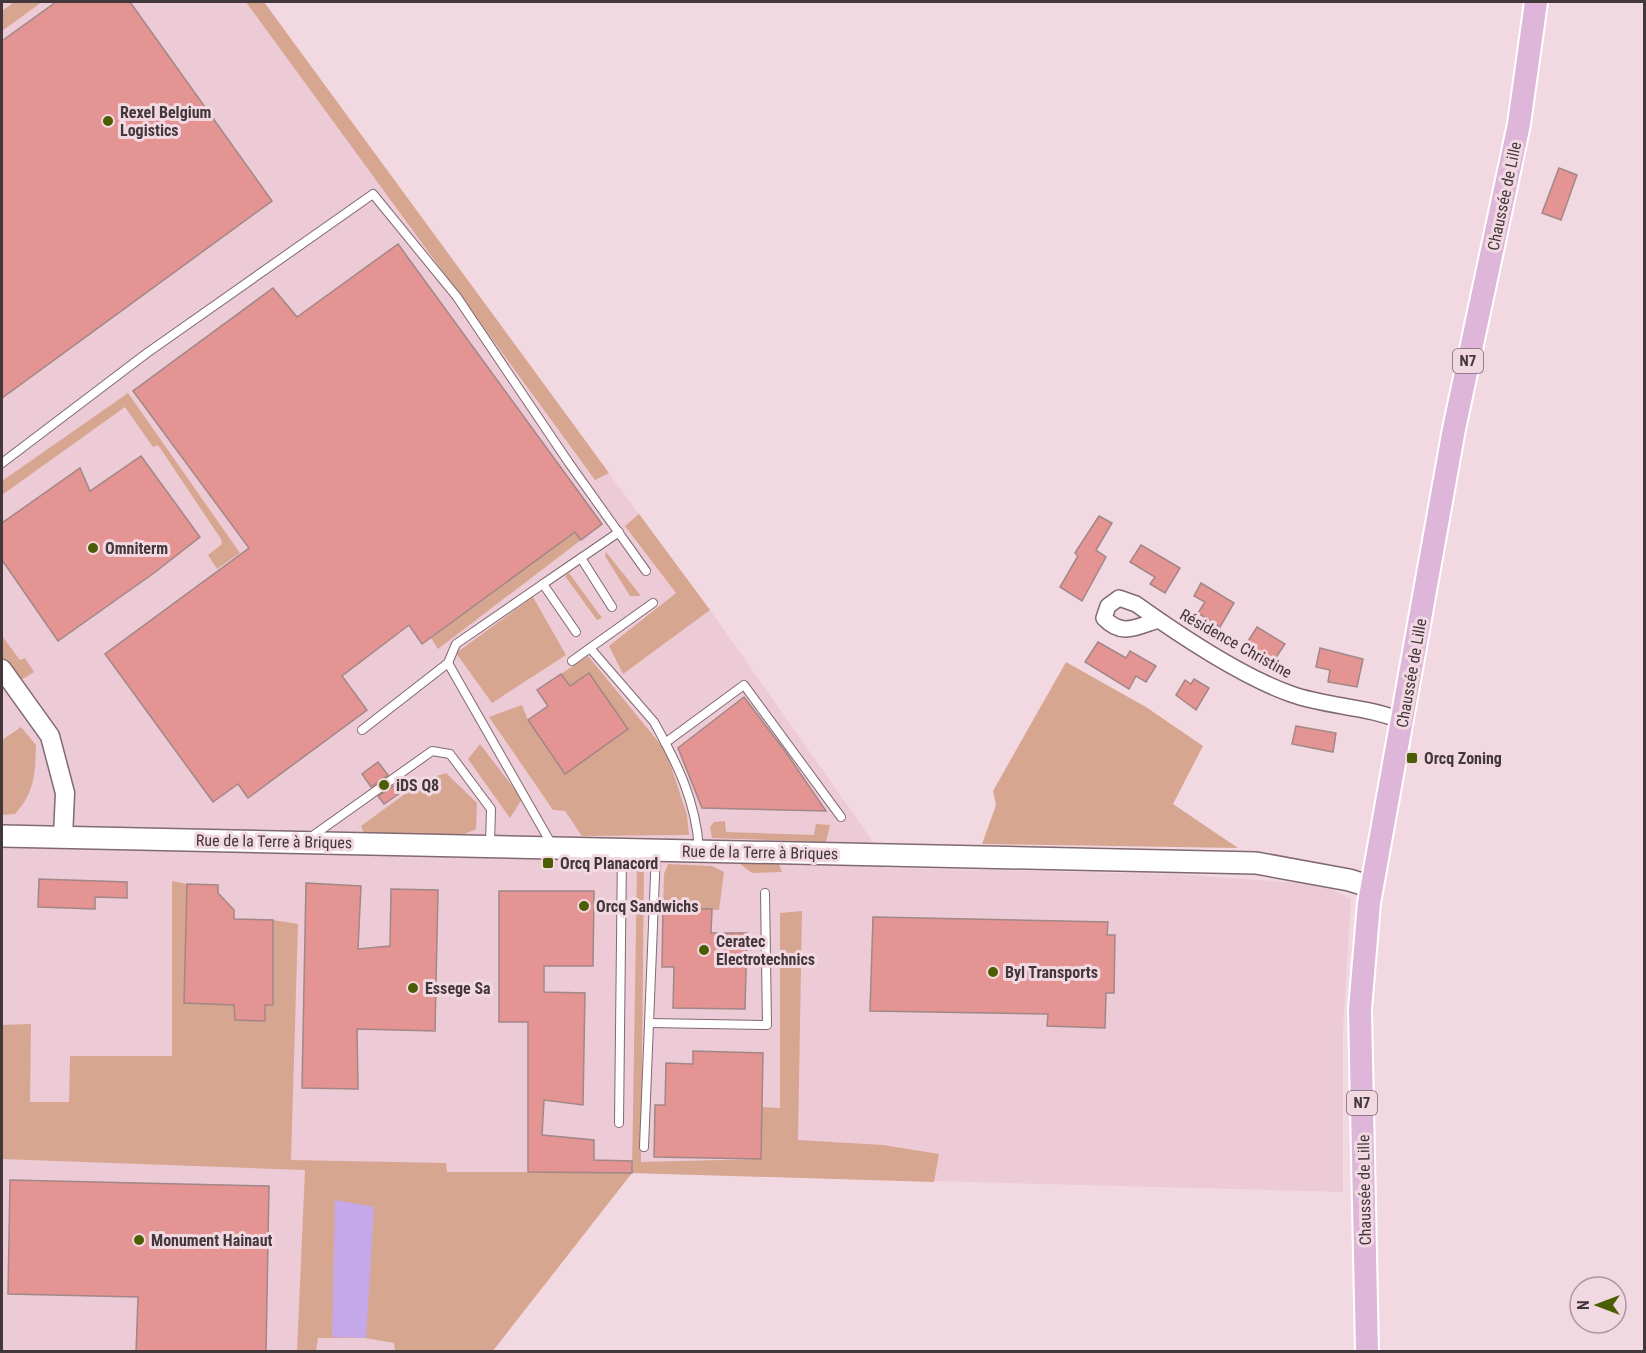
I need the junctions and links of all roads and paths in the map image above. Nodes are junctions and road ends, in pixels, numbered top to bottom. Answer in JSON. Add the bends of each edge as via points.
{"nodes":[{"id":1,"x":1536,"y":2,"type":"edge"},
{"id":2,"x":2,"y":463,"type":"edge"},
{"id":3,"x":619,"y":532,"type":"junction"},
{"id":4,"x":581,"y":558,"type":"junction"},
{"id":5,"x":646,"y":571,"type":"dead end"},
{"id":6,"x":543,"y":584,"type":"junction"},
{"id":7,"x":652,"y":603,"type":"dead end"},
{"id":8,"x":612,"y":607,"type":"dead end"},
{"id":9,"x":1158,"y":620,"type":"dead end"},
{"id":10,"x":576,"y":632,"type":"dead end"},
{"id":11,"x":590,"y":648,"type":"junction"},
{"id":12,"x":572,"y":661,"type":"dead end"},
{"id":13,"x":448,"y":663,"type":"junction"},
{"id":14,"x":2,"y":669,"type":"edge"},
{"id":15,"x":1402,"y":721,"type":"junction"},
{"id":16,"x":362,"y":730,"type":"dead end"},
{"id":17,"x":665,"y":743,"type":"junction"},
{"id":18,"x":841,"y":817,"type":"dead end"},
{"id":19,"x":2,"y":836,"type":"edge"},
{"id":20,"x":63,"y":837,"type":"junction"},
{"id":21,"x":306,"y":841,"type":"junction"},
{"id":22,"x":490,"y":845,"type":"junction"},
{"id":23,"x":552,"y":847,"type":"junction"},
{"id":24,"x":622,"y":848,"type":"junction"},
{"id":25,"x":656,"y":849,"type":"junction"},
{"id":26,"x":699,"y":850,"type":"junction"},
{"id":27,"x":1372,"y":887,"type":"junction"},
{"id":28,"x":765,"y":893,"type":"dead end"},
{"id":29,"x":649,"y":1023,"type":"junction"},
{"id":30,"x":619,"y":1123,"type":"dead end"},
{"id":31,"x":644,"y":1147,"type":"dead end"},
{"id":32,"x":1366,"y":1352,"type":"edge"}],
"edges":[{"from":1,"to":15,"type":"main road","name":"Chaussée de Lille","number":"N7","via":[[1508,181],[1454,429]]},
{"from":2,"to":3,"type":"lane","via":[[147,353],[373,194],[457,297]]},
{"from":3,"to":4,"type":"lane"},
{"from":3,"to":5,"type":"lane"},
{"from":4,"to":6,"type":"lane"},
{"from":4,"to":8,"type":"lane"},
{"from":6,"to":10,"type":"lane"},
{"from":6,"to":13,"type":"lane","via":[[456,644]]},
{"from":7,"to":11,"type":"lane"},
{"from":9,"to":15,"type":"street","name":"Résidence Christine","via":[[1267,685]]},
{"from":11,"to":12,"type":"lane"},
{"from":11,"to":17,"type":"lane","via":[[654,722]]},
{"from":13,"to":16,"type":"lane"},
{"from":13,"to":23,"type":"lane"},
{"from":14,"to":20,"type":"street","via":[[50,736],[65,792]]},
{"from":15,"to":27,"type":"main road","name":"Chaussée de Lille","number":"N7"},
{"from":17,"to":18,"type":"lane","via":[[744,685]]},
{"from":17,"to":26,"type":"lane","via":[[697,820]]},
{"from":19,"to":20,"type":"main road","name":"Rue de la Terre à Briques"},
{"from":20,"to":21,"type":"main road","name":"Rue de la Terre à Briques"},
{"from":21,"to":22,"type":"main road","name":"Rue de la Terre à Briques"},
{"from":21,"to":22,"type":"lane","via":[[432,751],[450,754],[490,809]]},
{"from":22,"to":23,"type":"main road","name":"Rue de la Terre à Briques"},
{"from":23,"to":24,"type":"main road","name":"Rue de la Terre à Briques"},
{"from":24,"to":25,"type":"main road","name":"Rue de la Terre à Briques"},
{"from":24,"to":30,"type":"lane"},
{"from":25,"to":26,"type":"main road","name":"Rue de la Terre à Briques"},
{"from":25,"to":29,"type":"lane"},
{"from":26,"to":27,"type":"main road","name":"Rue de la Terre à Briques","via":[[1256,863]]},
{"from":27,"to":32,"type":"main road","name":"Chaussée de Lille","number":"N7","via":[[1360,1009]]},
{"from":28,"to":29,"type":"lane","via":[[767,1024]]},
{"from":29,"to":31,"type":"lane"}]}
